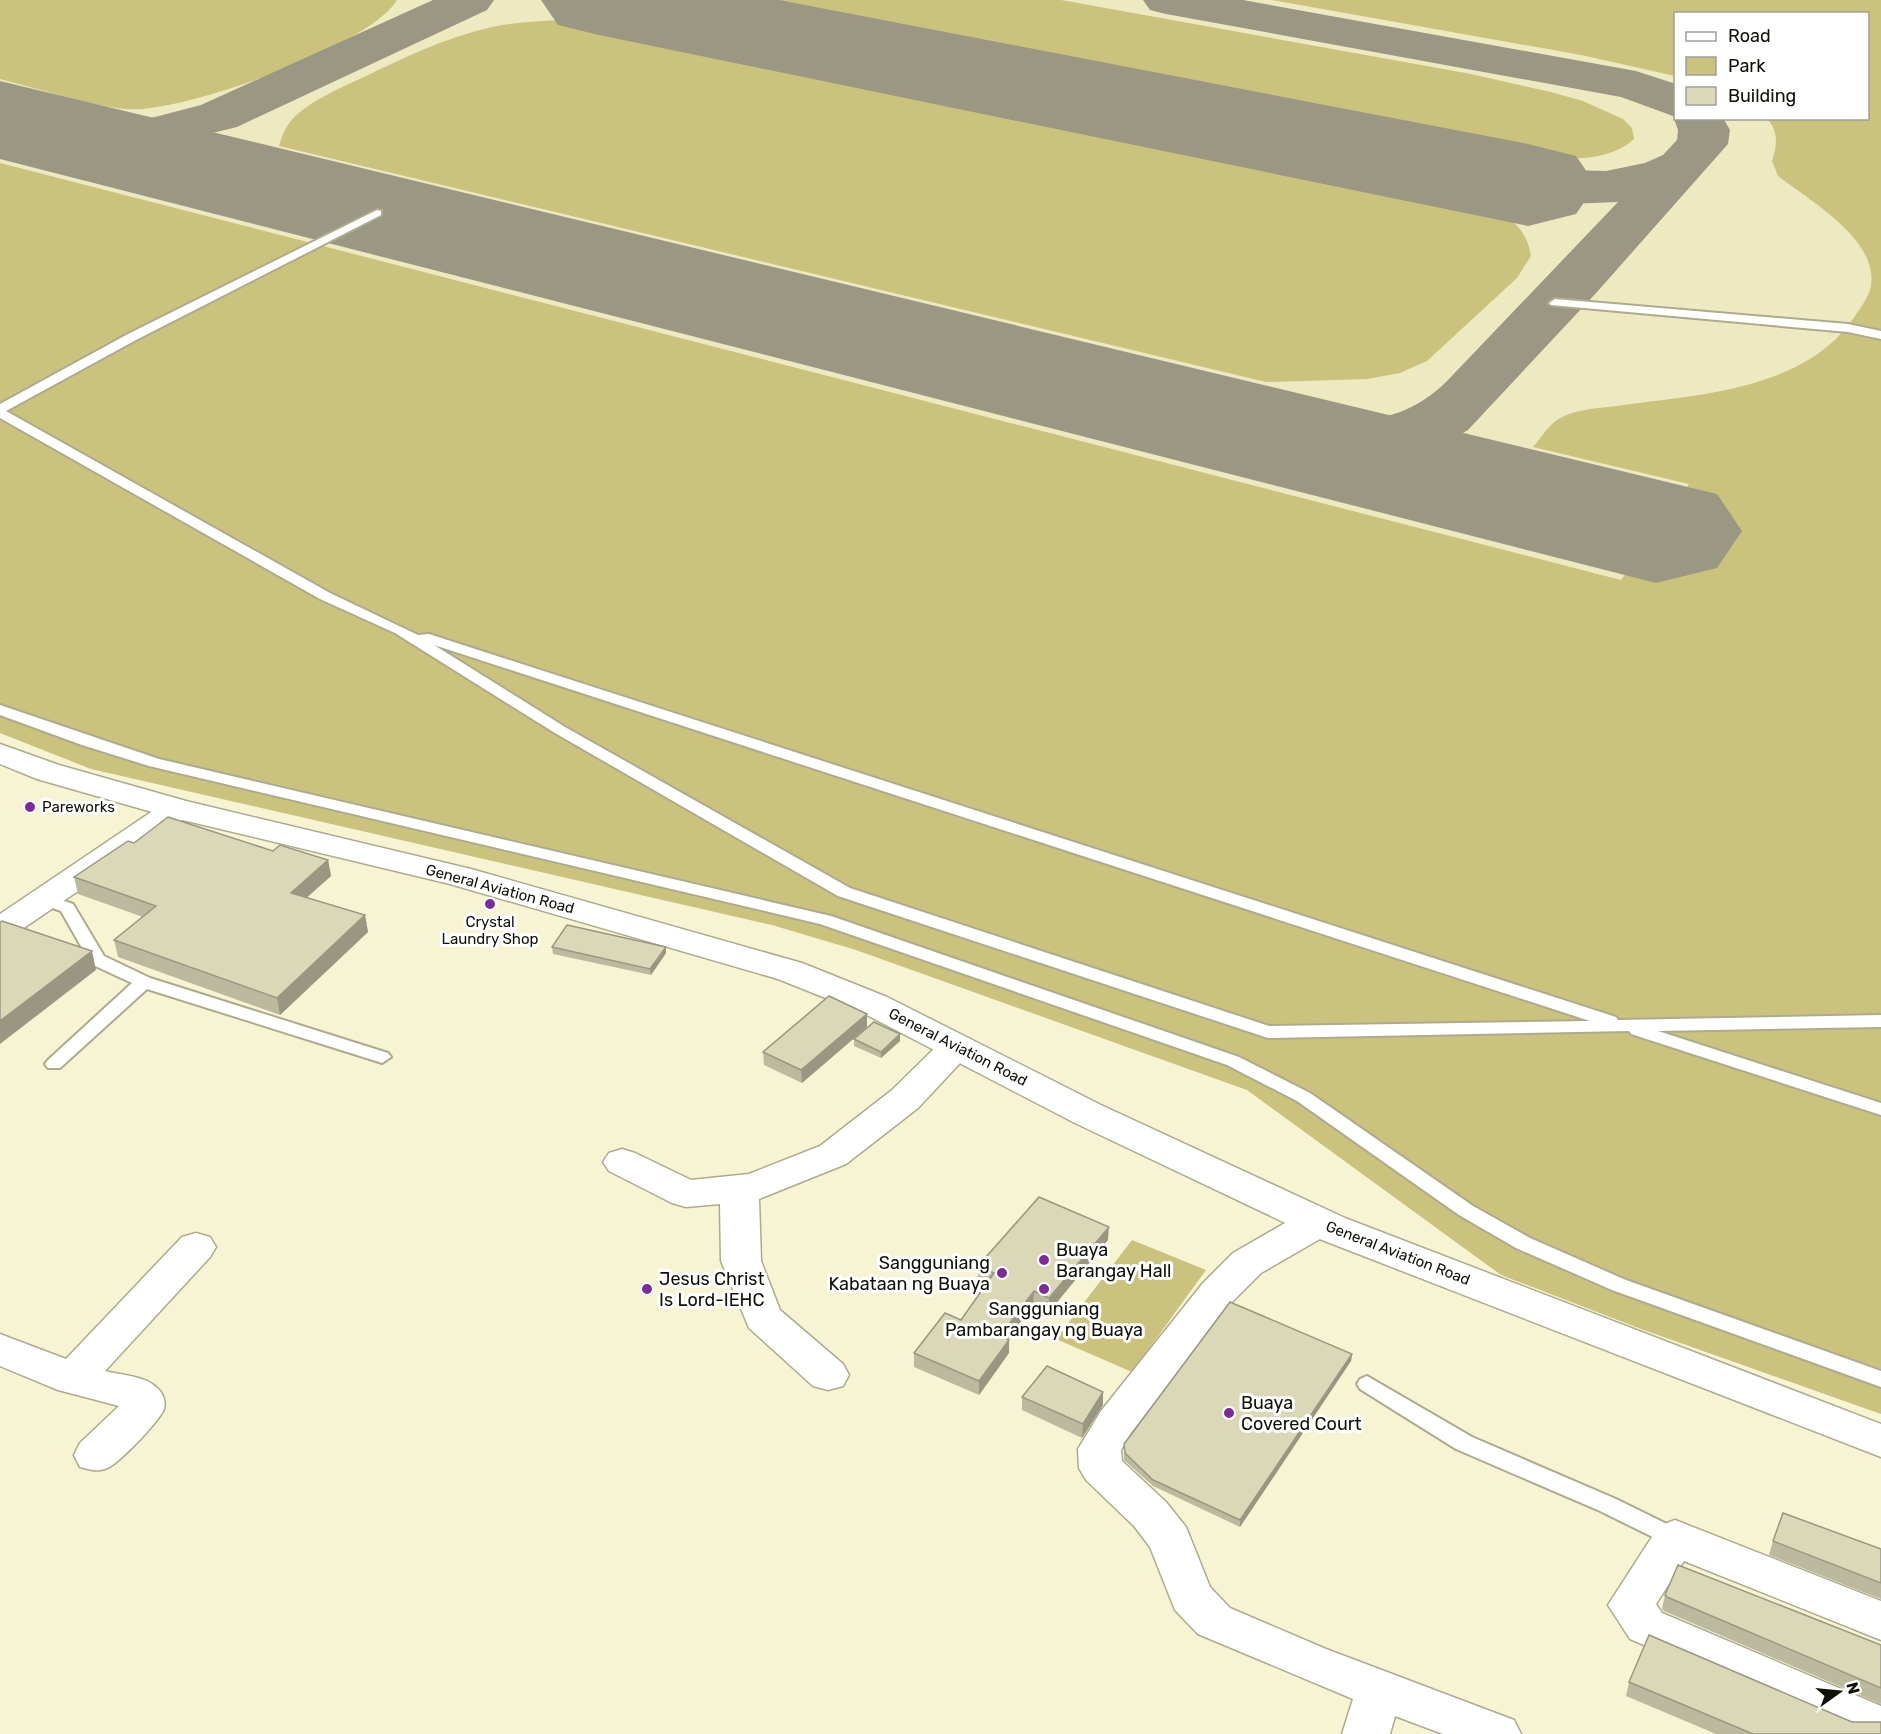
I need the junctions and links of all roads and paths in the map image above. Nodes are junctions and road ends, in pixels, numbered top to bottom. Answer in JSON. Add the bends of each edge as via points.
{"nodes":[{"id":1,"x":377,"y":213,"type":"dead end"},
{"id":2,"x":1554,"y":303,"type":"dead end"},
{"id":3,"x":1881,"y":335,"type":"edge"},
{"id":4,"x":0,"y":411,"type":"edge"},
{"id":5,"x":400,"y":630,"type":"junction"},
{"id":6,"x":0,"y":710,"type":"edge"},
{"id":7,"x":0,"y":753,"type":"edge"},
{"id":8,"x":177,"y":809,"type":"junction"},
{"id":9,"x":44,"y":899,"type":"junction"},
{"id":10,"x":0,"y":929,"type":"edge"},
{"id":11,"x":144,"y":982,"type":"junction"},
{"id":12,"x":1881,"y":1021,"type":"edge"},
{"id":13,"x":1624,"y":1026,"type":"junction"},
{"id":14,"x":957,"y":1047,"type":"junction"},
{"id":15,"x":382,"y":1057,"type":"dead end"},
{"id":16,"x":54,"y":1064,"type":"dead end"},
{"id":17,"x":1881,"y":1109,"type":"edge"},
{"id":18,"x":622,"y":1162,"type":"dead end"},
{"id":19,"x":739,"y":1189,"type":"junction"},
{"id":20,"x":1318,"y":1222,"type":"junction"},
{"id":21,"x":195,"y":1247,"type":"dead end"},
{"id":22,"x":0,"y":1349,"type":"edge"},
{"id":23,"x":828,"y":1375,"type":"dead end"},
{"id":24,"x":73,"y":1379,"type":"junction"},
{"id":25,"x":1881,"y":1379,"type":"edge"},
{"id":26,"x":1368,"y":1384,"type":"dead end"},
{"id":27,"x":1881,"y":1441,"type":"edge"},
{"id":28,"x":95,"y":1455,"type":"dead end"},
{"id":29,"x":1675,"y":1538,"type":"junction"},
{"id":30,"x":1881,"y":1621,"type":"edge"},
{"id":31,"x":1379,"y":1689,"type":"junction"},
{"id":32,"x":1881,"y":1727,"type":"edge"},
{"id":33,"x":1479,"y":1731,"type":"edge"},
{"id":34,"x":1366,"y":1734,"type":"edge"}],
"edges":[{"from":1,"to":4,"type":"lane","via":[[141,332]]},
{"from":2,"to":3,"type":"lane","via":[[1848,328]]},
{"from":4,"to":5,"type":"lane","via":[[325,596]]},
{"from":5,"to":13,"type":"lane"},
{"from":5,"to":13,"type":"lane","via":[[560,730],[844,892],[1268,1032]]},
{"from":6,"to":25,"type":"lane","via":[[156,763],[825,920],[1233,1061],[1269,1076],[1314,1103],[1501,1232],[1634,1291]]},
{"from":7,"to":8,"type":"street","name":"General Aviation Road","via":[[48,772]]},
{"from":8,"to":9,"type":"street"},
{"from":8,"to":14,"type":"street","name":"General Aviation Road","via":[[459,876],[790,971],[875,1005]]},
{"from":9,"to":10,"type":"street"},
{"from":9,"to":11,"type":"lane","via":[[67,908],[97,960]]},
{"from":11,"to":15,"type":"lane"},
{"from":11,"to":16,"type":"lane"},
{"from":12,"to":13,"type":"lane"},
{"from":13,"to":17,"type":"lane"},
{"from":14,"to":19,"type":"street","via":[[905,1098],[833,1155],[754,1187]]},
{"from":14,"to":20,"type":"street","name":"General Aviation Road","via":[[1088,1114]]},
{"from":18,"to":19,"type":"street","via":[[686,1194]]},
{"from":19,"to":23,"type":"street","via":[[741,1261],[763,1318]]},
{"from":20,"to":27,"type":"street","name":"General Aviation Road"},
{"from":20,"to":31,"type":"street","via":[[1247,1263],[1217,1293],[1116,1422],[1099,1449],[1101,1468],[1150,1514],[1170,1539],[1191,1597],[1202,1611],[1310,1663]]},
{"from":21,"to":24,"type":"street"},
{"from":22,"to":24,"type":"street"},
{"from":24,"to":28,"type":"street","via":[[136,1394],[144,1400],[142,1408]]},
{"from":26,"to":29,"type":"lane","via":[[1464,1443]]},
{"from":29,"to":30,"type":"street"},
{"from":29,"to":32,"type":"street","via":[[1631,1605],[1646,1626]]},
{"from":31,"to":33,"type":"street"},
{"from":31,"to":34,"type":"street"}]}
